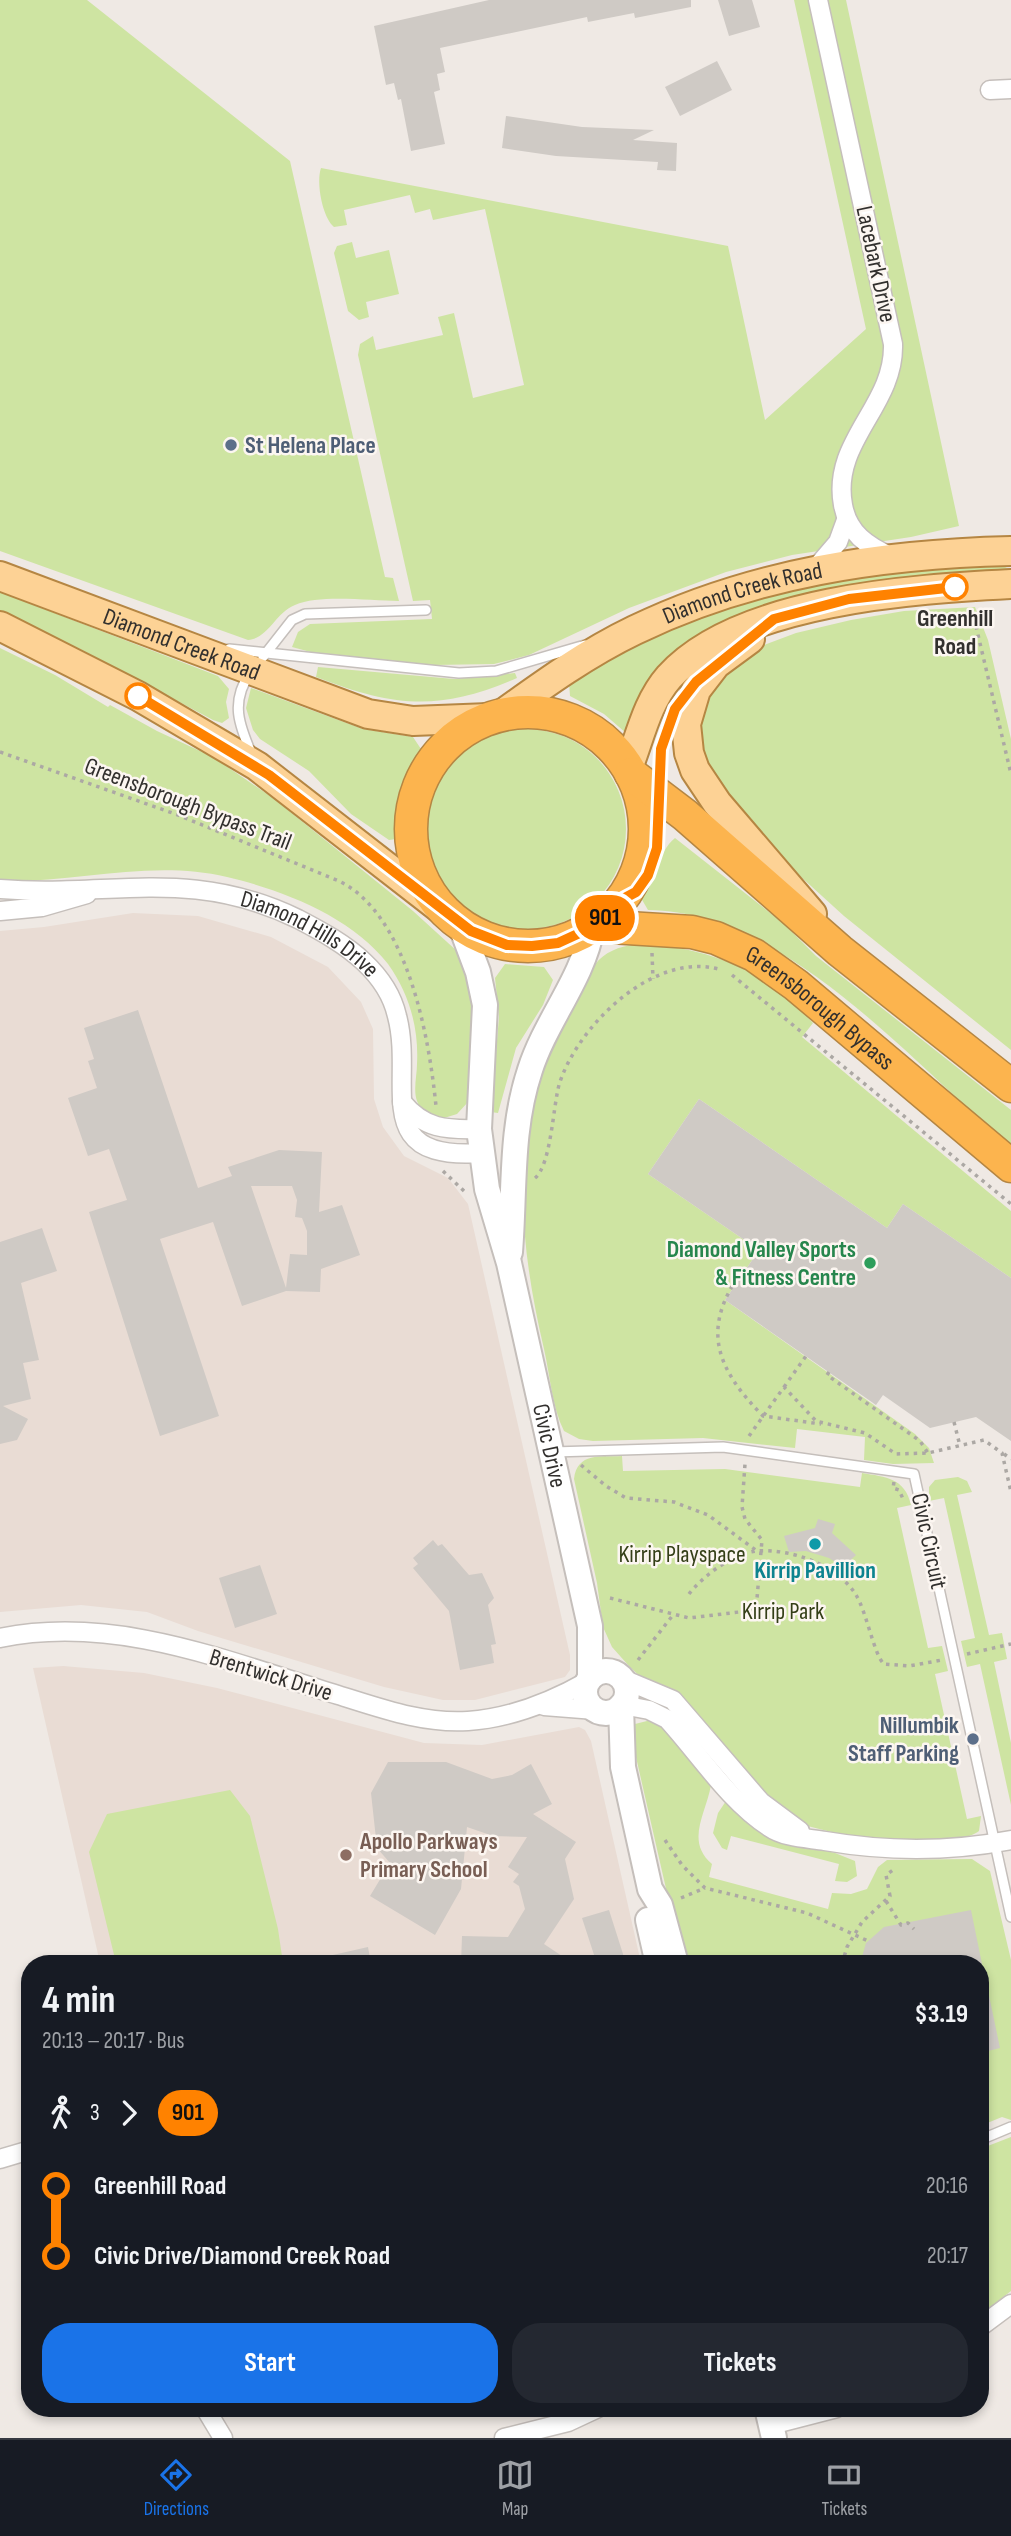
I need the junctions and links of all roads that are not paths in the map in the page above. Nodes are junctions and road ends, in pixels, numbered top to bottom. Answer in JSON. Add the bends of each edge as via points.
{"nodes":[{"id":1,"x":818,"y":0,"type":"edge"},
{"id":2,"x":1011,"y":89,"type":"edge"},
{"id":3,"x":990,"y":90,"type":"dead end"},
{"id":4,"x":846,"y":520,"type":"junction"},
{"id":5,"x":1011,"y":551,"type":"edge"},
{"id":6,"x":893,"y":558,"type":"junction"},
{"id":7,"x":814,"y":570,"type":"junction"},
{"id":8,"x":0,"y":576,"type":"edge"},
{"id":9,"x":1011,"y":584,"type":"edge"},
{"id":10,"x":426,"y":610,"type":"dead end"},
{"id":11,"x":774,"y":619,"type":"junction"},
{"id":12,"x":0,"y":626,"type":"edge"},
{"id":13,"x":635,"y":630,"type":"junction"},
{"id":14,"x":259,"y":663,"type":"junction"},
{"id":15,"x":711,"y":669,"type":"junction"},
{"id":16,"x":495,"y":716,"type":"junction"},
{"id":17,"x":257,"y":766,"type":"junction"},
{"id":18,"x":629,"y":771,"type":"junction"},
{"id":19,"x":659,"y":795,"type":"junction"},
{"id":20,"x":107,"y":888,"type":"junction"},
{"id":21,"x":0,"y":889,"type":"edge"},
{"id":22,"x":621,"y":900,"type":"junction"},
{"id":23,"x":0,"y":911,"type":"edge"},
{"id":24,"x":455,"y":920,"type":"junction"},
{"id":25,"x":594,"y":927,"type":"junction"},
{"id":26,"x":839,"y":951,"type":"junction"},
{"id":27,"x":1011,"y":1086,"type":"edge"},
{"id":28,"x":402,"y":1102,"type":"junction"},
{"id":29,"x":479,"y":1129,"type":"junction"},
{"id":30,"x":515,"y":1140,"type":"junction"},
{"id":31,"x":481,"y":1153,"type":"junction"},
{"id":32,"x":1011,"y":1166,"type":"edge"},
{"id":33,"x":509,"y":1263,"type":"junction"},
{"id":34,"x":551,"y":1452,"type":"junction"},
{"id":35,"x":590,"y":1626,"type":"junction"},
{"id":36,"x":0,"y":1638,"type":"edge"},
{"id":37,"x":628,"y":1673,"type":"junction"},
{"id":38,"x":589,"y":1680,"type":"junction"},
{"id":39,"x":541,"y":1706,"type":"junction"},
{"id":40,"x":622,"y":1706,"type":"junction"},
{"id":41,"x":596,"y":1710,"type":"junction"},
{"id":42,"x":623,"y":1767,"type":"junction"},
{"id":43,"x":823,"y":1841,"type":"junction"},
{"id":44,"x":1003,"y":1841,"type":"edge"},
{"id":45,"x":650,"y":1889,"type":"junction"},
{"id":46,"x":1011,"y":1917,"type":"edge"},
{"id":47,"x":656,"y":1955,"type":"edge"},
{"id":48,"x":674,"y":1955,"type":"edge"},
{"id":49,"x":1011,"y":2127,"type":"edge"},
{"id":50,"x":989,"y":2136,"type":"edge"},
{"id":51,"x":21,"y":2153,"type":"edge"},
{"id":52,"x":0,"y":2159,"type":"edge"},
{"id":53,"x":1011,"y":2304,"type":"edge"},
{"id":54,"x":989,"y":2321,"type":"edge"},
{"id":55,"x":210,"y":2417,"type":"edge"},
{"id":56,"x":579,"y":2417,"type":"edge"},
{"id":57,"x":800,"y":2417,"type":"edge"},
{"id":58,"x":771,"y":2424,"type":"edge"},
{"id":59,"x":223,"y":2438,"type":"edge"},
{"id":60,"x":503,"y":2438,"type":"edge"}],
"edges":[{"from":1,"to":4,"type":"street","name":"Lacebark Drive","via":[[894,359],[884,390],[851,443],[842,470]]},
{"from":2,"to":3,"type":"street"},
{"from":4,"to":6,"type":"street","via":[[862,541]]},
{"from":4,"to":7,"type":"street","name":"Lacebark Drive","via":[[831,552]]},
{"from":5,"to":6,"type":"main road","name":"Diamond Creek Road"},
{"from":6,"to":7,"type":"main road","name":"Diamond Creek Road"},
{"from":7,"to":13,"type":"main road","name":"Diamond Creek Road","via":[[714,597]]},
{"from":8,"to":14,"type":"main road","name":"Diamond Creek Road","via":[[169,640]]},
{"from":9,"to":11,"type":"main road","name":"Diamond Creek Road","via":[[866,596]]},
{"from":10,"to":14,"type":"lane","via":[[305,614],[292,620]]},
{"from":11,"to":15,"type":"main road"},
{"from":11,"to":18,"type":"main road","name":"Diamond Creek Road","via":[[702,648],[677,669],[653,701]]},
{"from":12,"to":17,"type":"main road","via":[[138,696]]},
{"from":13,"to":14,"type":"lane","via":[[506,668],[472,673]]},
{"from":13,"to":16,"type":"main road","name":"Diamond Creek Road"},
{"from":14,"to":16,"type":"main road","name":"Diamond Creek Road","via":[[326,700],[381,717],[413,721]]},
{"from":14,"to":17,"type":"lane","via":[[239,693],[237,712]]},
{"from":15,"to":19,"type":"lane","via":[[688,690],[669,721],[661,749]]},
{"from":15,"to":26,"type":"main road","via":[[693,696],[688,714],[692,763],[717,803],[791,887]]},
{"from":16,"to":18,"type":"highway","via":[[541,713],[580,724],[603,739]]},
{"from":16,"to":24,"type":"highway","via":[[465,730],[436,756],[413,810],[411,829],[418,868],[426,886]]},
{"from":17,"to":24,"type":"main road"},
{"from":18,"to":19,"type":"highway"},
{"from":18,"to":22,"type":"highway","via":[[642,802],[645,836],[638,870]]},
{"from":19,"to":22,"type":"lane","via":[[659,840],[652,865],[636,892]]},
{"from":19,"to":26,"type":"highway"},
{"from":20,"to":21,"type":"street","name":"Diamond Hills Drive"},
{"from":20,"to":23,"type":"street","name":"Diamond Hills Drive","via":[[42,907]]},
{"from":20,"to":28,"type":"street","name":"Diamond Hills Drive","via":[[183,887],[235,895],[285,913],[351,950],[381,981],[395,1008],[401,1039]]},
{"from":22,"to":25,"type":"highway"},
{"from":24,"to":25,"type":"highway","via":[[494,942],[520,946],[558,943]]},
{"from":24,"to":29,"type":"street","name":"Civic Drive","via":[[483,989],[486,1017]]},
{"from":25,"to":30,"type":"street","name":"Civic Drive","via":[[583,961],[534,1059]]},
{"from":25,"to":32,"type":"highway","name":"Greensborough Bypass","via":[[692,932],[754,956],[796,985]]},
{"from":26,"to":27,"type":"highway"},
{"from":28,"to":29,"type":"street","via":[[432,1126]]},
{"from":28,"to":31,"type":"street","name":"Diamond Hills Drive","via":[[411,1133],[424,1146],[454,1154]]},
{"from":29,"to":30,"type":"street"},
{"from":29,"to":31,"type":"street","name":"Civic Drive"},
{"from":30,"to":31,"type":"street","name":"Diamond Hills Drive"},
{"from":30,"to":33,"type":"street","name":"Civic Drive"},
{"from":31,"to":33,"type":"street","name":"Civic Drive","via":[[477,1192]]},
{"from":33,"to":34,"type":"street","name":"Civic Drive"},
{"from":34,"to":35,"type":"street","name":"Civic Drive"},
{"from":34,"to":44,"type":"lane","name":"Civic Circuit","via":[[684,1446],[746,1450],[914,1474],[954,1657]]},
{"from":35,"to":37,"type":"street","name":"Civic Drive"},
{"from":35,"to":38,"type":"street","name":"Civic Drive"},
{"from":36,"to":39,"type":"street","name":"Brentwick Drive","via":[[48,1632],[134,1637],[432,1720],[482,1720]]},
{"from":37,"to":38,"type":"street","via":[[606,1671]]},
{"from":37,"to":40,"type":"street"},
{"from":37,"to":43,"type":"street","via":[[673,1700],[770,1810],[790,1827]]},
{"from":38,"to":39,"type":"street","name":"Brentwick Drive"},
{"from":38,"to":41,"type":"street","via":[[585,1693]]},
{"from":39,"to":41,"type":"street","name":"Brentwick Drive"},
{"from":40,"to":41,"type":"street","via":[[610,1712]]},
{"from":40,"to":42,"type":"street"},
{"from":40,"to":43,"type":"street","via":[[649,1710],[667,1719],[773,1830]]},
{"from":41,"to":42,"type":"street"},
{"from":42,"to":45,"type":"street"},
{"from":43,"to":44,"type":"street","via":[[908,1850],[956,1849]]},
{"from":44,"to":46,"type":"lane","name":"Civic Circuit"},
{"from":45,"to":47,"type":"street","via":[[648,1920]]},
{"from":45,"to":48,"type":"street","via":[[660,1905]]},
{"from":49,"to":50,"type":"lane"},
{"from":51,"to":52,"type":"street"},
{"from":53,"to":54,"type":"street"},
{"from":55,"to":59,"type":"street"},
{"from":56,"to":60,"type":"street"},
{"from":57,"to":58,"type":"street"}]}
